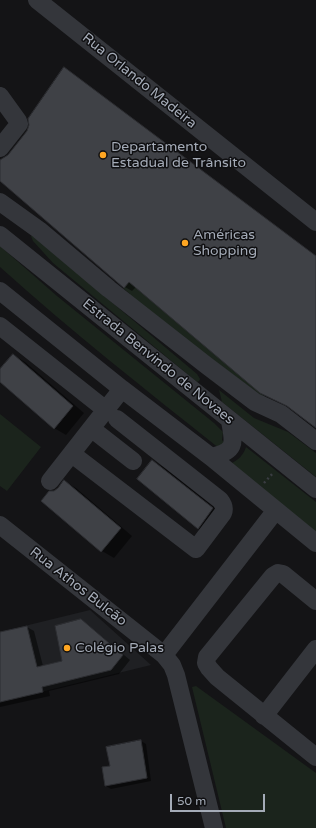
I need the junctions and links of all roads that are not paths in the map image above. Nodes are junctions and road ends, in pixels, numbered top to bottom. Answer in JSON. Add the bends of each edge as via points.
{"nodes":[{"id":1,"x":37,"y":0,"type":"edge"},
{"id":2,"x":0,"y":96,"type":"edge"},
{"id":3,"x":1,"y":150,"type":"edge"},
{"id":4,"x":0,"y":202,"type":"edge"},
{"id":5,"x":316,"y":222,"type":"edge"},
{"id":6,"x":39,"y":230,"type":"junction"},
{"id":7,"x":6,"y":240,"type":"edge"},
{"id":8,"x":0,"y":291,"type":"edge"},
{"id":9,"x":2,"y":331,"type":"edge"},
{"id":10,"x":206,"y":365,"type":"junction"},
{"id":11,"x":128,"y":393,"type":"junction"},
{"id":12,"x":209,"y":402,"type":"junction"},
{"id":13,"x":112,"y":415,"type":"junction"},
{"id":14,"x":230,"y":421,"type":"junction"},
{"id":15,"x":97,"y":433,"type":"junction"},
{"id":16,"x":316,"y":441,"type":"edge"},
{"id":17,"x":72,"y":454,"type":"junction"},
{"id":18,"x":211,"y":456,"type":"junction"},
{"id":19,"x":133,"y":461,"type":"dead end"},
{"id":20,"x":50,"y":481,"type":"dead end"},
{"id":21,"x":316,"y":489,"type":"edge"},
{"id":22,"x":276,"y":510,"type":"junction"},
{"id":23,"x":0,"y":525,"type":"edge"},
{"id":24,"x":316,"y":543,"type":"edge"},
{"id":25,"x":316,"y":601,"type":"edge"},
{"id":26,"x":316,"y":649,"type":"edge"},
{"id":27,"x":164,"y":655,"type":"junction"},
{"id":28,"x":264,"y":716,"type":"junction"},
{"id":29,"x":316,"y":757,"type":"edge"},
{"id":30,"x":214,"y":828,"type":"edge"}],
"edges":[{"from":1,"to":5,"type":"street","name":"Rua Orlando Madeira"},
{"from":2,"to":3,"type":"street","via":[[19,124]]},
{"from":4,"to":6,"type":"street"},
{"from":6,"to":7,"type":"street"},
{"from":6,"to":10,"type":"street"},
{"from":7,"to":12,"type":"street","name":"Estrada Benvindo de Novaes"},
{"from":8,"to":11,"type":"street"},
{"from":9,"to":13,"type":"street"},
{"from":10,"to":12,"type":"street"},
{"from":10,"to":16,"type":"street","via":[[255,402],[281,414]]},
{"from":11,"to":13,"type":"street"},
{"from":11,"to":18,"type":"street"},
{"from":12,"to":14,"type":"street","name":"Estrada Benvindo de Novaes"},
{"from":13,"to":15,"type":"street"},
{"from":13,"to":17,"type":"street","via":[[223,504],[223,513],[196,549]]},
{"from":14,"to":18,"type":"street","via":[[233,436],[229,450],[224,454]]},
{"from":14,"to":21,"type":"street","name":"Estrada Benvindo de Novaes"},
{"from":15,"to":17,"type":"street"},
{"from":15,"to":19,"type":"street"},
{"from":17,"to":20,"type":"street"},
{"from":18,"to":22,"type":"street"},
{"from":22,"to":24,"type":"street"},
{"from":22,"to":27,"type":"street"},
{"from":23,"to":27,"type":"street","name":"Rua Athos Bulcão"},
{"from":25,"to":28,"type":"street","via":[[283,574],[278,573],[207,658],[206,663],[213,673]]},
{"from":26,"to":28,"type":"street"},
{"from":27,"to":30,"type":"street","name":"Rua Athos Bulcão","via":[[176,675]]},
{"from":28,"to":29,"type":"street"}]}
